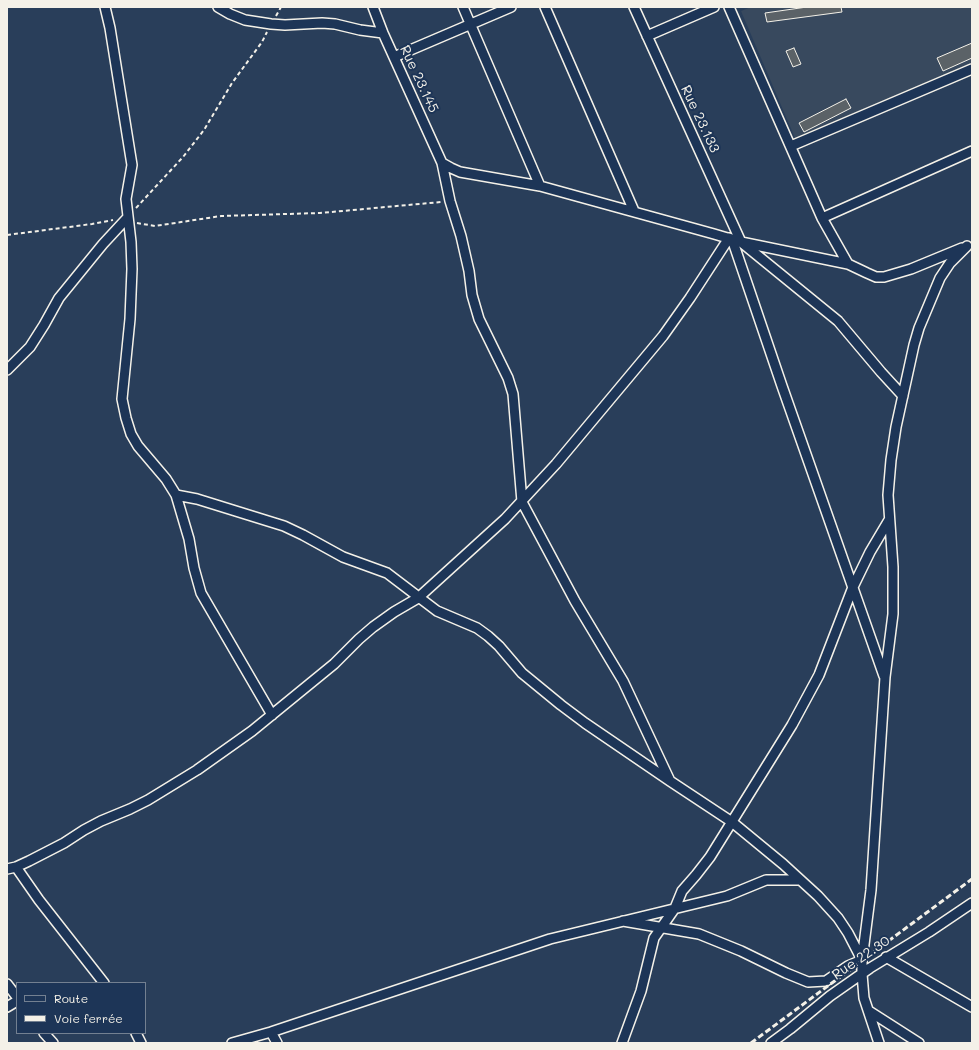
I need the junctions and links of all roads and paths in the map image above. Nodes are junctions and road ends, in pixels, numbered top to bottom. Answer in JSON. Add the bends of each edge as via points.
{"nodes":[{"id":1,"x":105,"y":7,"type":"edge"},
{"id":2,"x":218,"y":7,"type":"edge"},
{"id":3,"x":281,"y":7,"type":"edge"},
{"id":4,"x":373,"y":7,"type":"edge"},
{"id":5,"x":463,"y":7,"type":"edge"},
{"id":6,"x":511,"y":7,"type":"edge"},
{"id":7,"x":545,"y":7,"type":"edge"},
{"id":8,"x":634,"y":7,"type":"edge"},
{"id":9,"x":714,"y":7,"type":"edge"},
{"id":10,"x":729,"y":7,"type":"edge"},
{"id":11,"x":271,"y":24,"type":"junction"},
{"id":12,"x":470,"y":24,"type":"junction"},
{"id":13,"x":383,"y":33,"type":"junction"},
{"id":14,"x":647,"y":36,"type":"junction"},
{"id":15,"x":394,"y":57,"type":"junction"},
{"id":16,"x":972,"y":69,"type":"edge"},
{"id":17,"x":791,"y":146,"type":"junction"},
{"id":18,"x":972,"y":151,"type":"edge"},
{"id":19,"x":442,"y":162,"type":"junction"},
{"id":20,"x":540,"y":186,"type":"junction"},
{"id":21,"x":450,"y":201,"type":"junction"},
{"id":22,"x":634,"y":211,"type":"junction"},
{"id":23,"x":128,"y":217,"type":"junction"},
{"id":24,"x":822,"y":218,"type":"junction"},
{"id":25,"x":7,"y":235,"type":"edge"},
{"id":26,"x":734,"y":240,"type":"junction"},
{"id":27,"x":970,"y":245,"type":"edge"},
{"id":28,"x":848,"y":264,"type":"junction"},
{"id":29,"x":7,"y":370,"type":"edge"},
{"id":30,"x":903,"y":396,"type":"junction"},
{"id":31,"x":176,"y":494,"type":"junction"},
{"id":32,"x":522,"y":502,"type":"junction"},
{"id":33,"x":889,"y":520,"type":"junction"},
{"id":34,"x":853,"y":588,"type":"junction"},
{"id":35,"x":418,"y":598,"type":"junction"},
{"id":36,"x":885,"y":677,"type":"junction"},
{"id":37,"x":272,"y":715,"type":"junction"},
{"id":38,"x":670,"y":782,"type":"junction"},
{"id":39,"x":732,"y":822,"type":"junction"},
{"id":40,"x":12,"y":868,"type":"edge"},
{"id":41,"x":799,"y":880,"type":"junction"},
{"id":42,"x":972,"y":903,"type":"edge"},
{"id":43,"x":675,"y":908,"type":"junction"},
{"id":44,"x":623,"y":921,"type":"junction"},
{"id":45,"x":661,"y":928,"type":"junction"},
{"id":46,"x":886,"y":957,"type":"junction"},
{"id":47,"x":862,"y":960,"type":"junction"},
{"id":48,"x":862,"y":974,"type":"junction"},
{"id":49,"x":103,"y":982,"type":"edge"},
{"id":50,"x":7,"y":984,"type":"edge"},
{"id":51,"x":16,"y":996,"type":"edge"},
{"id":52,"x":16,"y":1002,"type":"edge"},
{"id":53,"x":7,"y":1007,"type":"edge"},
{"id":54,"x":972,"y":1007,"type":"edge"},
{"id":55,"x":869,"y":1011,"type":"junction"},
{"id":56,"x":271,"y":1032,"type":"junction"},
{"id":57,"x":45,"y":1034,"type":"edge"},
{"id":58,"x":136,"y":1034,"type":"edge"},
{"id":59,"x":52,"y":1043,"type":"edge"},
{"id":60,"x":141,"y":1043,"type":"edge"},
{"id":61,"x":232,"y":1043,"type":"edge"},
{"id":62,"x":277,"y":1043,"type":"edge"},
{"id":63,"x":622,"y":1043,"type":"edge"},
{"id":64,"x":771,"y":1043,"type":"edge"},
{"id":65,"x":879,"y":1043,"type":"edge"},
{"id":66,"x":919,"y":1043,"type":"edge"}],
"edges":[{"from":1,"to":23,"type":"street","via":[[132,165],[126,199]]},
{"from":2,"to":11,"type":"street","via":[[245,20]]},
{"from":3,"to":11,"type":"path"},
{"from":4,"to":13,"type":"street","name":"Rue 23.145"},
{"from":5,"to":12,"type":"street"},
{"from":6,"to":12,"type":"street"},
{"from":7,"to":22,"type":"street"},
{"from":8,"to":14,"type":"street","name":"Rue 23.133"},
{"from":9,"to":14,"type":"street"},
{"from":10,"to":17,"type":"street"},
{"from":11,"to":13,"type":"street","via":[[322,23]]},
{"from":11,"to":23,"type":"path","via":[[262,42],[232,83],[204,130]]},
{"from":12,"to":15,"type":"street"},
{"from":12,"to":20,"type":"street"},
{"from":13,"to":15,"type":"street","name":"Rue 23.145"},
{"from":14,"to":26,"type":"street","name":"Rue 23.133"},
{"from":15,"to":19,"type":"street","name":"Rue 23.145"},
{"from":16,"to":17,"type":"street"},
{"from":17,"to":24,"type":"street"},
{"from":18,"to":24,"type":"street"},
{"from":19,"to":20,"type":"street","via":[[460,172]]},
{"from":19,"to":21,"type":"street","name":"Rue 23.145"},
{"from":20,"to":22,"type":"street"},
{"from":21,"to":23,"type":"path","via":[[320,213],[221,216],[154,226],[140,224]]},
{"from":21,"to":32,"type":"street","name":"Rue 23.145","via":[[463,243],[479,319],[508,378],[513,394]]},
{"from":22,"to":26,"type":"street"},
{"from":23,"to":25,"type":"path"},
{"from":23,"to":29,"type":"street","via":[[59,298],[30,348]]},
{"from":23,"to":31,"type":"street","via":[[132,269],[122,399],[131,434]]},
{"from":24,"to":28,"type":"street"},
{"from":26,"to":28,"type":"street"},
{"from":26,"to":30,"type":"street","via":[[838,321]]},
{"from":26,"to":32,"type":"street","via":[[663,336]]},
{"from":26,"to":34,"type":"street","name":"Rue 23.133"},
{"from":27,"to":28,"type":"street","via":[[884,277],[867,273]]},
{"from":27,"to":30,"type":"street","via":[[950,262],[940,278],[914,345]]},
{"from":30,"to":33,"type":"street","via":[[890,460]]},
{"from":31,"to":35,"type":"street","via":[[284,526],[343,557],[387,573]]},
{"from":31,"to":37,"type":"street","via":[[201,593]]},
{"from":32,"to":35,"type":"street"},
{"from":32,"to":38,"type":"street","via":[[575,601],[632,697]]},
{"from":33,"to":34,"type":"street"},
{"from":33,"to":36,"type":"street","via":[[894,594]]},
{"from":34,"to":36,"type":"street","name":"Rue 23.133"},
{"from":34,"to":39,"type":"street","via":[[819,675],[792,725]]},
{"from":35,"to":37,"type":"street","via":[[359,639],[334,664]]},
{"from":35,"to":38,"type":"street","via":[[437,611],[477,628],[488,636],[539,688]]},
{"from":36,"to":47,"type":"street","via":[[871,890]]},
{"from":37,"to":40,"type":"street","via":[[197,770],[148,800],[101,821],[47,853]]},
{"from":38,"to":39,"type":"street"},
{"from":39,"to":41,"type":"street"},
{"from":39,"to":43,"type":"street","via":[[710,857],[682,891]]},
{"from":40,"to":49,"type":"street"},
{"from":41,"to":43,"type":"street","via":[[766,880],[728,896]]},
{"from":41,"to":47,"type":"street","via":[[838,918]]},
{"from":42,"to":46,"type":"street","name":"Rue 22.30"},
{"from":43,"to":44,"type":"street"},
{"from":43,"to":45,"type":"street"},
{"from":44,"to":45,"type":"street"},
{"from":44,"to":56,"type":"street","via":[[550,939]]},
{"from":45,"to":47,"type":"street","via":[[699,934],[808,982],[826,981]]},
{"from":45,"to":63,"type":"street","via":[[654,938],[641,991]]},
{"from":46,"to":48,"type":"street","name":"Rue 22.30"},
{"from":46,"to":54,"type":"street"},
{"from":47,"to":48,"type":"street"},
{"from":48,"to":55,"type":"street","via":[[864,998]]},
{"from":48,"to":64,"type":"street","name":"Rue 22.30"},
{"from":50,"to":51,"type":"street"},
{"from":52,"to":53,"type":"street"},
{"from":55,"to":65,"type":"street"},
{"from":55,"to":66,"type":"street"},
{"from":56,"to":61,"type":"street"},
{"from":56,"to":62,"type":"street"},
{"from":57,"to":59,"type":"street"},
{"from":58,"to":60,"type":"street"}]}
